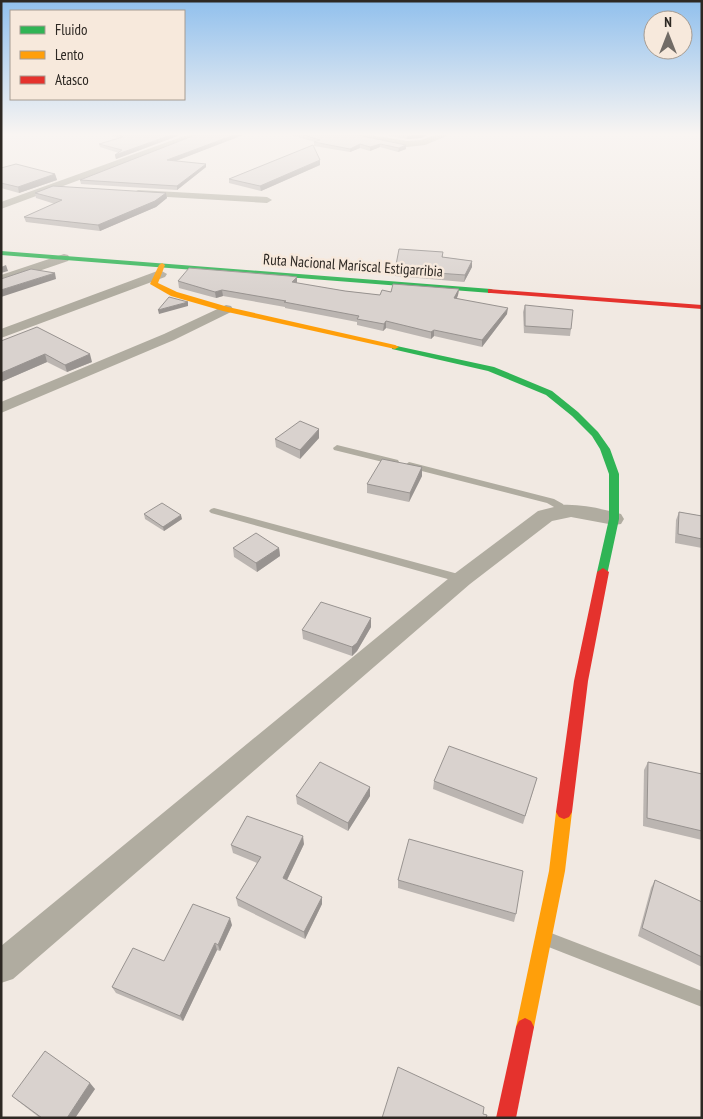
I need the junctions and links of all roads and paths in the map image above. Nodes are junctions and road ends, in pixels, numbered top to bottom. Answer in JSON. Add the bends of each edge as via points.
{"nodes":[{"id":1,"x":50,"y":188,"type":"joint"},
{"id":2,"x":80,"y":189,"type":"edge"},
{"id":3,"x":129,"y":192,"type":"edge"},
{"id":4,"x":267,"y":200,"type":"dead end"},
{"id":5,"x":1,"y":206,"type":"edge"},
{"id":6,"x":1,"y":244,"type":"edge"},
{"id":7,"x":1,"y":253,"type":"edge"},
{"id":8,"x":64,"y":258,"type":"junction"},
{"id":9,"x":161,"y":269,"type":"junction"},
{"id":10,"x":1,"y":280,"type":"edge"},
{"id":11,"x":702,"y":297,"type":"edge"},
{"id":12,"x":702,"y":307,"type":"edge"},
{"id":13,"x":226,"y":309,"type":"junction"},
{"id":14,"x":1,"y":334,"type":"edge"},
{"id":15,"x":1,"y":408,"type":"edge"},
{"id":16,"x":337,"y":448,"type":"dead end"},
{"id":17,"x":214,"y":511,"type":"dead end"},
{"id":18,"x":562,"y":511,"type":"junction"},
{"id":19,"x":614,"y":519,"type":"junction"},
{"id":20,"x":462,"y":579,"type":"junction"},
{"id":21,"x":543,"y":938,"type":"junction"},
{"id":22,"x":1,"y":967,"type":"edge"},
{"id":23,"x":702,"y":999,"type":"edge"},
{"id":24,"x":506,"y":1118,"type":"edge"}],
"edges":[{"from":1,"to":2,"type":"street"},
{"from":1,"to":5,"type":"street"},
{"from":3,"to":4,"type":"street"},
{"from":6,"to":11,"type":"main road","name":"Ruta Nacional Mariscal Estigarribia"},
{"from":7,"to":8,"type":"main road","name":"Ruta Nacional Mariscal Estigarribia"},
{"from":8,"to":9,"type":"main road","name":"Ruta Nacional Mariscal Estigarribia"},
{"from":8,"to":10,"type":"street"},
{"from":9,"to":12,"type":"main road","name":"Ruta Nacional Mariscal Estigarribia"},
{"from":9,"to":13,"type":"main road","via":[[154,284],[174,294]]},
{"from":9,"to":14,"type":"street"},
{"from":13,"to":15,"type":"street","via":[[169,337]]},
{"from":13,"to":19,"type":"main road","via":[[491,369],[549,393],[595,434],[605,449],[614,474]]},
{"from":16,"to":18,"type":"lane","via":[[556,503]]},
{"from":17,"to":20,"type":"lane"},
{"from":18,"to":19,"type":"street"},
{"from":18,"to":20,"type":"street","via":[[545,516]]},
{"from":19,"to":21,"type":"main road","via":[[581,681],[557,871]]},
{"from":20,"to":22,"type":"street"},
{"from":21,"to":23,"type":"lane"},
{"from":21,"to":24,"type":"main road"}]}
